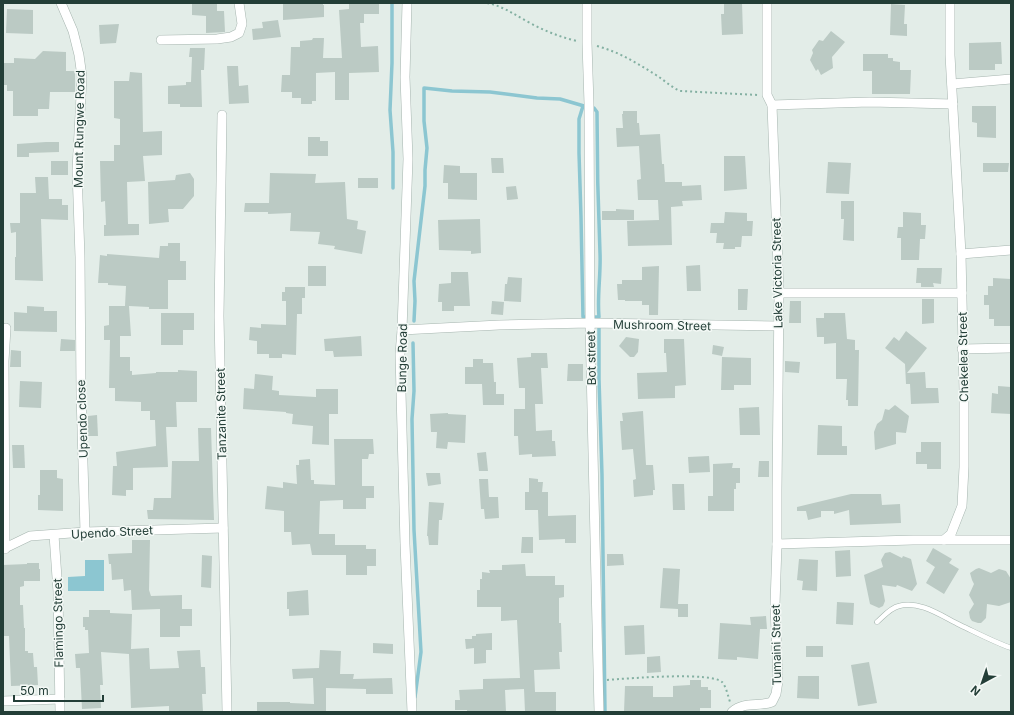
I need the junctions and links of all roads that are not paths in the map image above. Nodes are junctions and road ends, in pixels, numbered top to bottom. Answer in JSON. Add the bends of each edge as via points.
{"nodes":[{"id":1,"x":61,"y":3,"type":"edge"},
{"id":2,"x":239,"y":3,"type":"edge"},
{"id":3,"x":407,"y":3,"type":"edge"},
{"id":4,"x":587,"y":3,"type":"edge"},
{"id":5,"x":767,"y":3,"type":"edge"},
{"id":6,"x":950,"y":3,"type":"edge"},
{"id":7,"x":161,"y":40,"type":"dead end"},
{"id":8,"x":1011,"y":79,"type":"edge"},
{"id":9,"x":952,"y":84,"type":"junction"},
{"id":10,"x":953,"y":104,"type":"junction"},
{"id":11,"x":772,"y":105,"type":"junction"},
{"id":12,"x":222,"y":115,"type":"dead end"},
{"id":13,"x":1011,"y":250,"type":"edge"},
{"id":14,"x":961,"y":254,"type":"junction"},
{"id":15,"x":779,"y":293,"type":"junction"},
{"id":16,"x":962,"y":293,"type":"junction"},
{"id":17,"x":81,"y":306,"type":"joint"},
{"id":18,"x":590,"y":324,"type":"junction"},
{"id":19,"x":779,"y":326,"type":"junction"},
{"id":20,"x":6,"y":328,"type":"dead end"},
{"id":21,"x":402,"y":330,"type":"junction"},
{"id":22,"x":1011,"y":348,"type":"edge"},
{"id":23,"x":962,"y":349,"type":"junction"},
{"id":24,"x":223,"y":528,"type":"junction"},
{"id":25,"x":85,"y":532,"type":"junction"},
{"id":26,"x":54,"y":535,"type":"junction"},
{"id":27,"x":944,"y":540,"type":"junction"},
{"id":28,"x":1011,"y":540,"type":"edge"},
{"id":29,"x":778,"y":544,"type":"junction"},
{"id":30,"x":4,"y":549,"type":"edge"},
{"id":31,"x":877,"y":622,"type":"dead end"},
{"id":32,"x":1011,"y":648,"type":"edge"},
{"id":33,"x":60,"y":700,"type":"junction"},
{"id":34,"x":3,"y":701,"type":"edge"},
{"id":35,"x":733,"y":711,"type":"edge"},
{"id":36,"x":60,"y":712,"type":"edge"},
{"id":37,"x":227,"y":712,"type":"edge"},
{"id":38,"x":412,"y":712,"type":"edge"},
{"id":39,"x":599,"y":712,"type":"edge"}],
"edges":[{"from":1,"to":17,"type":"street","name":"Mount Rungwe Road","via":[[73,31],[82,77],[77,170]]},
{"from":2,"to":7,"type":"street","via":[[242,24],[239,33],[231,38]]},
{"from":3,"to":21,"type":"street","name":"Bunge Road","via":[[405,77],[408,159]]},
{"from":4,"to":18,"type":"street","name":"Bot street"},
{"from":5,"to":11,"type":"street","name":"Lake Victoria Street","via":[[767,95]]},
{"from":6,"to":9,"type":"street","name":"Chekelea Street"},
{"from":8,"to":9,"type":"street"},
{"from":9,"to":10,"type":"street","name":"Chekelea Street"},
{"from":10,"to":11,"type":"street","via":[[870,102]]},
{"from":10,"to":14,"type":"street","name":"Chekelea Street"},
{"from":11,"to":15,"type":"street","name":"Lake Victoria Street"},
{"from":12,"to":24,"type":"street","name":"Tanzanite Street","via":[[219,316]]},
{"from":13,"to":14,"type":"street"},
{"from":14,"to":16,"type":"street","name":"Chekelea Street"},
{"from":15,"to":16,"type":"street"},
{"from":15,"to":19,"type":"street","name":"Lake Victoria Street"},
{"from":16,"to":23,"type":"street","name":"Chekelea Street"},
{"from":17,"to":25,"type":"street","name":"Upendo close","via":[[80,394]]},
{"from":18,"to":19,"type":"street","name":"Mushroom Street"},
{"from":18,"to":21,"type":"street","name":"Mushroom Street"},
{"from":18,"to":39,"type":"street","name":"Bot street"},
{"from":19,"to":29,"type":"street","name":"Lake Victoria Street"},
{"from":20,"to":30,"type":"street"},
{"from":21,"to":38,"type":"street","name":"Bunge Road","via":[[400,354]]},
{"from":22,"to":23,"type":"street"},
{"from":23,"to":27,"type":"street","name":"Chekelea Street","via":[[962,506],[951,534]]},
{"from":24,"to":25,"type":"street","name":"Upendo Street"},
{"from":24,"to":37,"type":"street","name":"Tanzanite Street"},
{"from":25,"to":26,"type":"street","name":"Upendo Street"},
{"from":26,"to":30,"type":"street","name":"Upendo Street","via":[[30,536]]},
{"from":26,"to":33,"type":"street","name":"Flamingo Street"},
{"from":27,"to":28,"type":"street"},
{"from":27,"to":29,"type":"street"},
{"from":29,"to":35,"type":"street","name":"Tumaini Street","via":[[775,605],[778,681],[776,694],[772,702],[745,705]]},
{"from":31,"to":32,"type":"lane","via":[[900,606],[919,606]]},
{"from":33,"to":34,"type":"street"},
{"from":33,"to":36,"type":"street","name":"Flamingo Street"}]}
